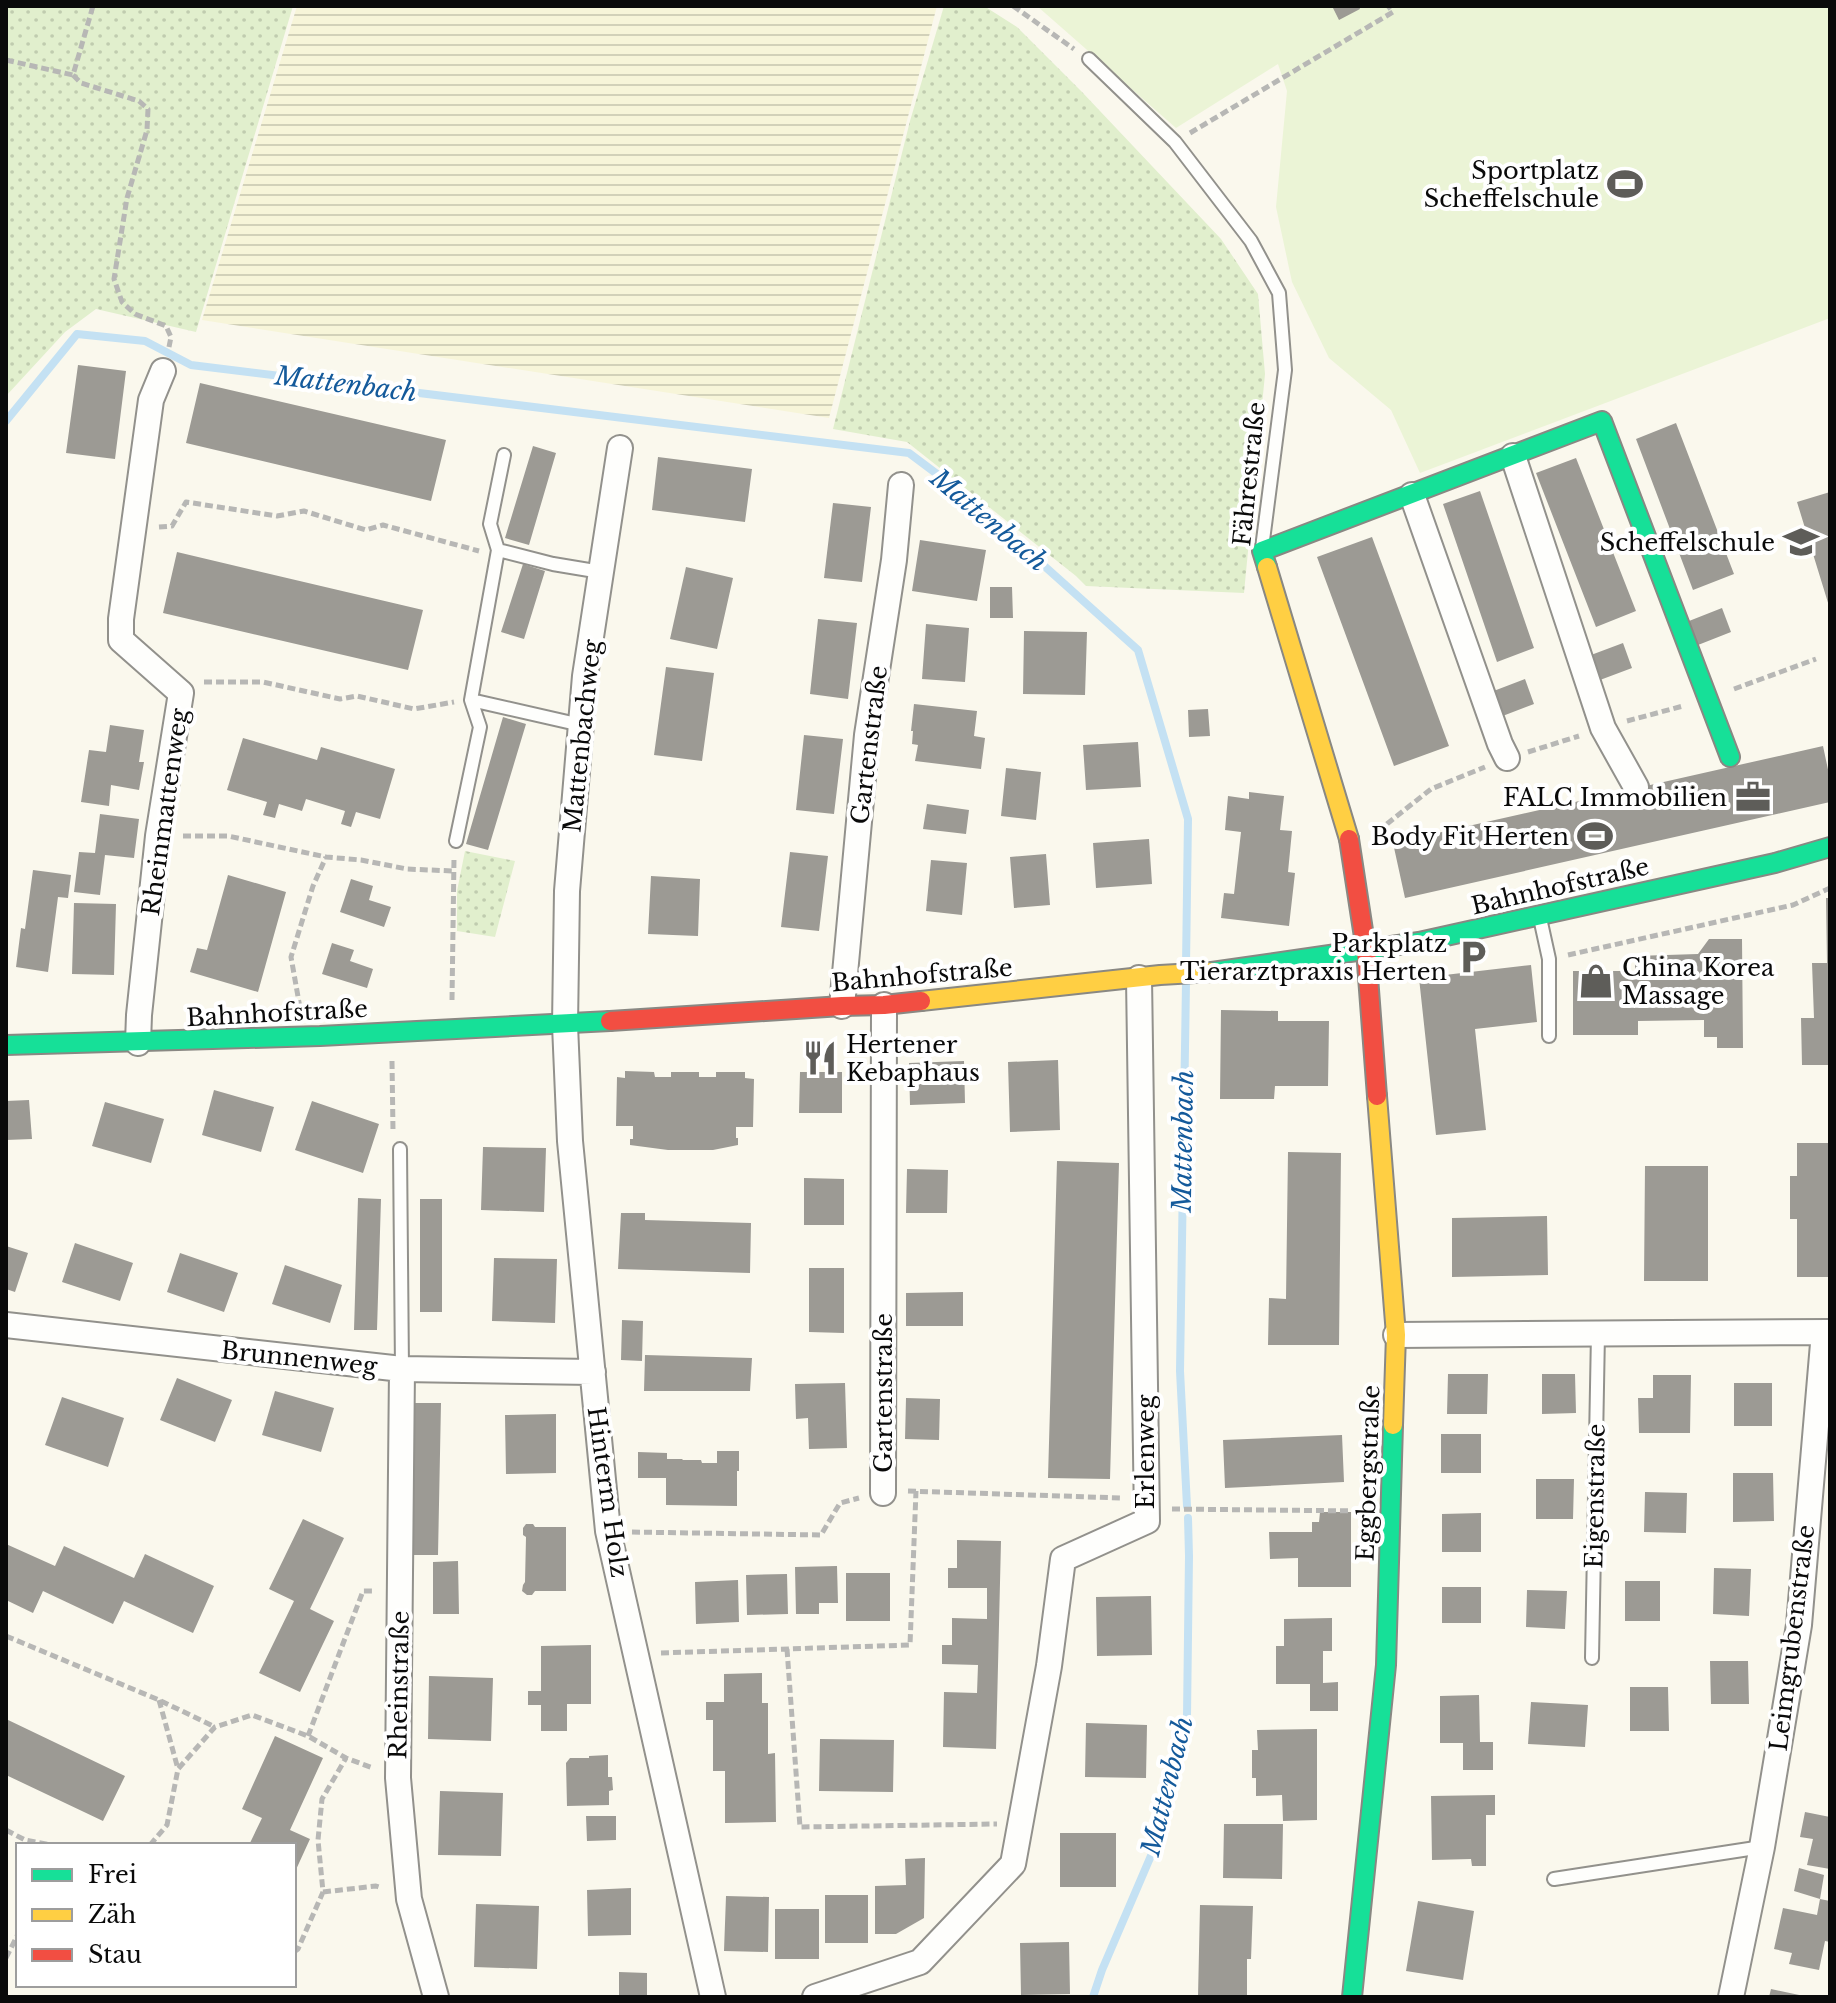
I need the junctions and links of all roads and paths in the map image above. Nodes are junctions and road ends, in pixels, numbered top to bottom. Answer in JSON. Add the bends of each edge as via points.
{"nodes":[{"id":1,"x":93,"y":6,"type":"edge"},
{"id":2,"x":1013,"y":6,"type":"edge"},
{"id":3,"x":1388,"y":6,"type":"edge"},
{"id":4,"x":1089,"y":59,"type":"joint"},
{"id":5,"x":6,"y":60,"type":"edge"},
{"id":6,"x":73,"y":75,"type":"junction"},
{"id":7,"x":1175,"y":142,"type":"junction"},
{"id":8,"x":171,"y":337,"type":"dead end"},
{"id":9,"x":163,"y":371,"type":"dead end"},
{"id":10,"x":620,"y":448,"type":"dead end"},
{"id":11,"x":504,"y":455,"type":"dead end"},
{"id":12,"x":1513,"y":456,"type":"junction"},
{"id":13,"x":901,"y":485,"type":"dead end"},
{"id":14,"x":1412,"y":495,"type":"junction"},
{"id":15,"x":134,"y":528,"type":"junction"},
{"id":16,"x":1262,"y":551,"type":"junction"},
{"id":17,"x":498,"y":553,"type":"junction"},
{"id":18,"x":601,"y":572,"type":"junction"},
{"id":19,"x":181,"y":693,"type":"junction"},
{"id":20,"x":471,"y":700,"type":"junction"},
{"id":21,"x":581,"y":725,"type":"junction"},
{"id":22,"x":1730,"y":757,"type":"dead end"},
{"id":23,"x":1507,"y":758,"type":"dead end"},
{"id":24,"x":1636,"y":787,"type":"dead end"},
{"id":25,"x":158,"y":836,"type":"junction"},
{"id":26,"x":456,"y":841,"type":"joint"},
{"id":27,"x":1830,"y":847,"type":"edge"},
{"id":28,"x":326,"y":857,"type":"junction"},
{"id":29,"x":453,"y":871,"type":"junction"},
{"id":30,"x":1830,"y":888,"type":"edge"},
{"id":31,"x":1540,"y":915,"type":"junction"},
{"id":32,"x":1366,"y":950,"type":"junction"},
{"id":33,"x":1549,"y":959,"type":"junction"},
{"id":34,"x":1150,"y":976,"type":"junction"},
{"id":35,"x":884,"y":1005,"type":"junction"},
{"id":36,"x":842,"y":1006,"type":"junction"},
{"id":37,"x":565,"y":1025,"type":"junction"},
{"id":38,"x":452,"y":1029,"type":"junction"},
{"id":39,"x":395,"y":1032,"type":"junction"},
{"id":40,"x":306,"y":1036,"type":"junction"},
{"id":41,"x":1549,"y":1036,"type":"dead end"},
{"id":42,"x":138,"y":1043,"type":"junction"},
{"id":43,"x":6,"y":1045,"type":"edge"},
{"id":44,"x":400,"y":1149,"type":"joint"},
{"id":45,"x":6,"y":1325,"type":"edge"},
{"id":46,"x":1827,"y":1332,"type":"edge"},
{"id":47,"x":1598,"y":1333,"type":"junction"},
{"id":48,"x":1396,"y":1335,"type":"junction"},
{"id":49,"x":402,"y":1369,"type":"junction"},
{"id":50,"x":593,"y":1372,"type":"junction"},
{"id":51,"x":916,"y":1491,"type":"dead end"},
{"id":52,"x":883,"y":1493,"type":"dead end"},
{"id":53,"x":1146,"y":1509,"type":"junction"},
{"id":54,"x":1391,"y":1511,"type":"junction"},
{"id":55,"x":400,"y":1591,"type":"junction"},
{"id":56,"x":6,"y":1636,"type":"edge"},
{"id":57,"x":787,"y":1649,"type":"junction"},
{"id":58,"x":635,"y":1654,"type":"junction"},
{"id":59,"x":1592,"y":1658,"type":"dead end"},
{"id":60,"x":159,"y":1700,"type":"junction"},
{"id":61,"x":215,"y":1727,"type":"junction"},
{"id":62,"x":308,"y":1736,"type":"junction"},
{"id":63,"x":346,"y":1758,"type":"junction"},
{"id":64,"x":178,"y":1769,"type":"junction"},
{"id":65,"x":398,"y":1778,"type":"junction"},
{"id":66,"x":1020,"y":1824,"type":"junction"},
{"id":67,"x":6,"y":1830,"type":"edge"},
{"id":68,"x":25,"y":1842,"type":"edge"},
{"id":69,"x":152,"y":1843,"type":"edge"},
{"id":70,"x":1762,"y":1847,"type":"junction"},
{"id":71,"x":1554,"y":1879,"type":"dead end"},
{"id":72,"x":323,"y":1892,"type":"junction"},
{"id":73,"x":409,"y":1899,"type":"junction"},
{"id":74,"x":16,"y":1938,"type":"edge"},
{"id":75,"x":296,"y":1950,"type":"edge"},
{"id":76,"x":6,"y":1958,"type":"edge"},
{"id":77,"x":436,"y":1997,"type":"edge"},
{"id":78,"x":713,"y":1997,"type":"edge"},
{"id":79,"x":815,"y":1997,"type":"edge"},
{"id":80,"x":1352,"y":1997,"type":"edge"},
{"id":81,"x":1731,"y":1997,"type":"edge"}],
"edges":[{"from":1,"to":6,"type":"path"},
{"from":2,"to":4,"type":"path"},
{"from":3,"to":7,"type":"path","via":[[1393,12]]},
{"from":4,"to":7,"type":"lane","name":"Fährestraße"},
{"from":5,"to":6,"type":"path"},
{"from":6,"to":8,"type":"path","via":[[148,109],[114,279],[122,302],[135,314],[166,326]]},
{"from":7,"to":16,"type":"lane","name":"Fährestraße","via":[[1251,241],[1279,293],[1285,370]]},
{"from":9,"to":15,"type":"street","name":"Rheinmattenweg","via":[[151,400]]},
{"from":10,"to":18,"type":"street","name":"Mattenbachweg"},
{"from":11,"to":17,"type":"lane","via":[[490,524]]},
{"from":12,"to":14,"type":"street"},
{"from":12,"to":22,"type":"street","via":[[1602,421]]},
{"from":12,"to":24,"type":"street","via":[[1603,728]]},
{"from":13,"to":36,"type":"street","name":"Gartenstraße","via":[[867,735]]},
{"from":14,"to":16,"type":"street"},
{"from":14,"to":23,"type":"street"},
{"from":15,"to":17,"type":"path","via":[[172,526],[186,502],[277,516],[304,511],[366,530],[383,525]]},
{"from":15,"to":19,"type":"street","name":"Rheinmattenweg","via":[[121,640]]},
{"from":16,"to":32,"type":"street","name":"Fährestraße","via":[[1348,835]]},
{"from":17,"to":18,"type":"lane"},
{"from":17,"to":20,"type":"lane"},
{"from":18,"to":21,"type":"street","name":"Mattenbachweg"},
{"from":19,"to":20,"type":"path","via":[[207,681],[263,682],[414,709]]},
{"from":19,"to":25,"type":"street","name":"Rheinmattenweg"},
{"from":20,"to":21,"type":"lane"},
{"from":20,"to":26,"type":"lane","via":[[480,727]]},
{"from":21,"to":37,"type":"street","name":"Mattenbachweg","via":[[567,891]]},
{"from":25,"to":28,"type":"path","via":[[228,836]]},
{"from":25,"to":42,"type":"street","name":"Rheinmattenweg"},
{"from":26,"to":29,"type":"path"},
{"from":27,"to":31,"type":"street","name":"Bahnhofstraße"},
{"from":28,"to":29,"type":"path"},
{"from":28,"to":40,"type":"path","via":[[291,957]]},
{"from":29,"to":38,"type":"path"},
{"from":30,"to":33,"type":"path","via":[[1793,905]]},
{"from":31,"to":32,"type":"street","name":"Bahnhofstraße"},
{"from":31,"to":33,"type":"lane"},
{"from":32,"to":34,"type":"street","name":"Bahnhofstraße"},
{"from":32,"to":48,"type":"street","name":"Eggbergstraße"},
{"from":33,"to":41,"type":"lane"},
{"from":34,"to":35,"type":"street","name":"Bahnhofstraße"},
{"from":34,"to":53,"type":"street","name":"Erlenweg"},
{"from":35,"to":36,"type":"street","name":"Bahnhofstraße"},
{"from":35,"to":52,"type":"street","name":"Gartenstraße"},
{"from":36,"to":37,"type":"street","name":"Bahnhofstraße"},
{"from":37,"to":38,"type":"street","name":"Bahnhofstraße"},
{"from":37,"to":50,"type":"street","name":"Hinterm Holz","via":[[570,1141]]},
{"from":38,"to":39,"type":"street","name":"Bahnhofstraße"},
{"from":39,"to":40,"type":"street","name":"Bahnhofstraße"},
{"from":39,"to":44,"type":"path","via":[[393,1149]]},
{"from":40,"to":42,"type":"street","name":"Bahnhofstraße"},
{"from":42,"to":43,"type":"street","name":"Bahnhofstraße"},
{"from":44,"to":49,"type":"lane"},
{"from":45,"to":49,"type":"street","name":"Brunnenweg"},
{"from":46,"to":47,"type":"street"},
{"from":46,"to":70,"type":"street","name":"Leimgrubenstraße","via":[[1799,1625]]},
{"from":47,"to":48,"type":"street"},
{"from":47,"to":59,"type":"lane","name":"Eigenstraße"},
{"from":48,"to":54,"type":"street","name":"Eggbergstraße"},
{"from":49,"to":50,"type":"street","name":"Brunnenweg"},
{"from":49,"to":55,"type":"street","name":"Rheinstraße"},
{"from":50,"to":58,"type":"street","name":"Hinterm Holz","via":[[608,1531]]},
{"from":51,"to":57,"type":"path","via":[[910,1645]]},
{"from":53,"to":54,"type":"path"},
{"from":53,"to":66,"type":"street","name":"Erlenweg","via":[[1147,1521],[1063,1559]]},
{"from":54,"to":80,"type":"street","name":"Eggbergstraße","via":[[1386,1665]]},
{"from":55,"to":62,"type":"path","via":[[363,1591]]},
{"from":55,"to":65,"type":"street","name":"Rheinstraße"},
{"from":56,"to":60,"type":"path"},
{"from":57,"to":58,"type":"path"},
{"from":57,"to":66,"type":"path","via":[[800,1827]]},
{"from":58,"to":78,"type":"street","name":"Hinterm Holz"},
{"from":60,"to":61,"type":"path"},
{"from":60,"to":64,"type":"path"},
{"from":61,"to":62,"type":"path","via":[[252,1715]]},
{"from":61,"to":64,"type":"path"},
{"from":62,"to":63,"type":"path"},
{"from":63,"to":65,"type":"path"},
{"from":63,"to":72,"type":"path","via":[[322,1799],[318,1840]]},
{"from":64,"to":69,"type":"path","via":[[167,1825]]},
{"from":65,"to":73,"type":"street","name":"Rheinstraße"},
{"from":66,"to":79,"type":"street","name":"Erlenweg","via":[[1013,1864],[920,1962]]},
{"from":67,"to":68,"type":"path"},
{"from":70,"to":71,"type":"lane"},
{"from":70,"to":81,"type":"street","name":"Leimgrubenstraße"},
{"from":72,"to":73,"type":"path","via":[[376,1886]]},
{"from":72,"to":75,"type":"path"},
{"from":73,"to":77,"type":"street","name":"Rheinstraße"},
{"from":74,"to":76,"type":"path"}]}
